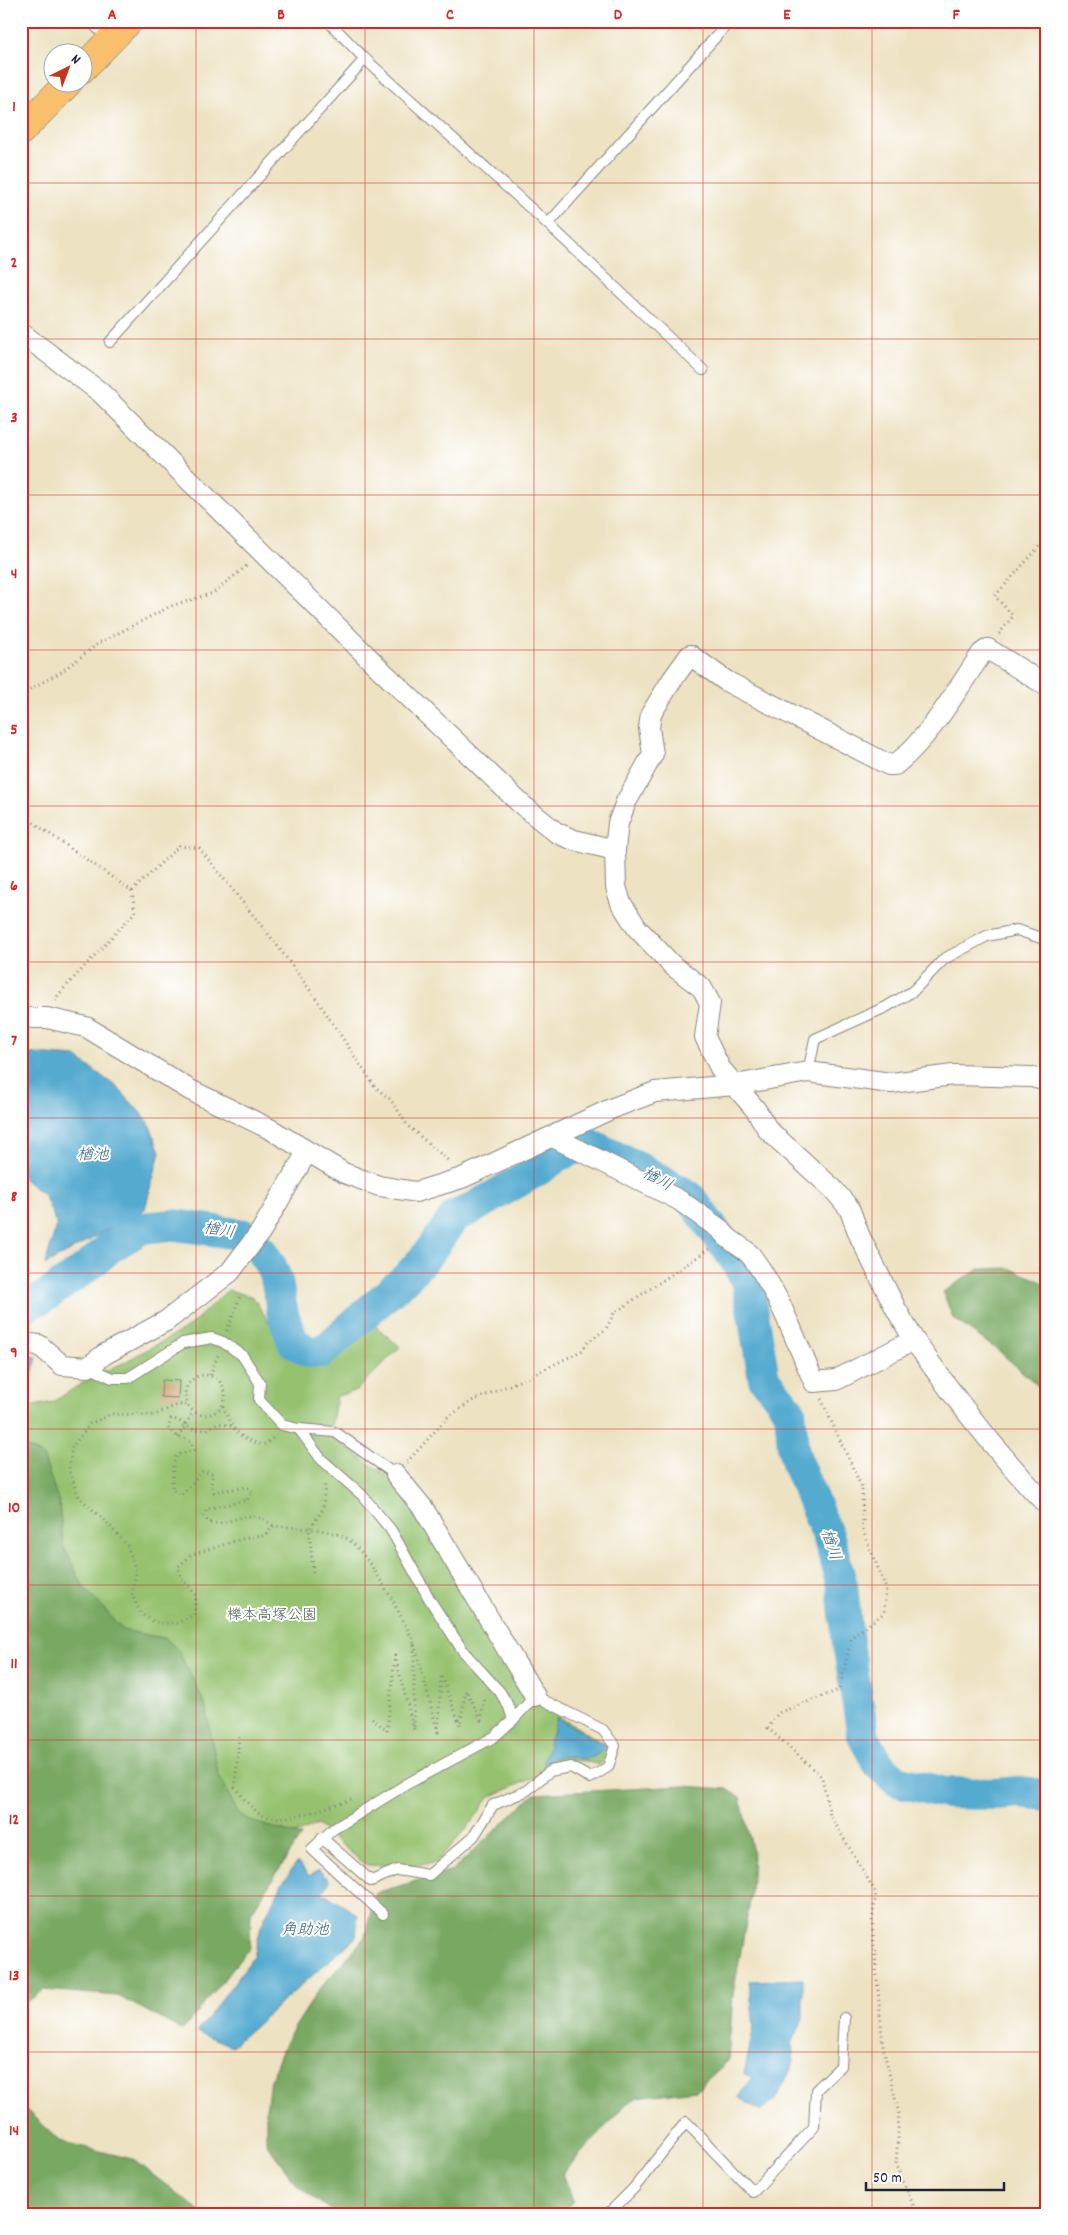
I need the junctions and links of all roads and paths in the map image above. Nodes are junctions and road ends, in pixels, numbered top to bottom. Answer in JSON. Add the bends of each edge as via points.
{"nodes":[{"id":1,"x":328,"y":21,"type":"edge"},
{"id":2,"x":730,"y":21,"type":"edge"},
{"id":3,"x":114,"y":27,"type":"edge"},
{"id":4,"x":92,"y":56,"type":"edge"},
{"id":5,"x":365,"y":58,"type":"junction"},
{"id":6,"x":59,"y":92,"type":"edge"},
{"id":7,"x":21,"y":131,"type":"edge"},
{"id":8,"x":548,"y":224,"type":"junction"},
{"id":9,"x":21,"y":333,"type":"edge"},
{"id":10,"x":110,"y":342,"type":"dead end"},
{"id":11,"x":703,"y":370,"type":"dead end"},
{"id":12,"x":1047,"y":538,"type":"edge"},
{"id":13,"x":263,"y":553,"type":"junction"},
{"id":14,"x":988,"y":649,"type":"junction"},
{"id":15,"x":1047,"y":686,"type":"edge"},
{"id":16,"x":21,"y":694,"type":"edge"},
{"id":17,"x":21,"y":814,"type":"edge"},
{"id":18,"x":615,"y":850,"type":"junction"},
{"id":19,"x":132,"y":891,"type":"junction"},
{"id":20,"x":1047,"y":940,"type":"edge"},
{"id":21,"x":21,"y":1018,"type":"edge"},
{"id":22,"x":47,"y":1018,"type":"junction"},
{"id":23,"x":808,"y":1072,"type":"junction"},
{"id":24,"x":1047,"y":1080,"type":"edge"},
{"id":25,"x":735,"y":1085,"type":"junction"},
{"id":26,"x":553,"y":1137,"type":"junction"},
{"id":27,"x":307,"y":1152,"type":"junction"},
{"id":28,"x":462,"y":1178,"type":"junction"},
{"id":29,"x":724,"y":1235,"type":"junction"},
{"id":30,"x":914,"y":1340,"type":"junction"},
{"id":31,"x":21,"y":1343,"type":"edge"},
{"id":32,"x":88,"y":1367,"type":"junction"},
{"id":33,"x":814,"y":1382,"type":"junction"},
{"id":34,"x":186,"y":1404,"type":"junction"},
{"id":35,"x":223,"y":1406,"type":"junction"},
{"id":36,"x":193,"y":1412,"type":"junction"},
{"id":37,"x":185,"y":1425,"type":"junction"},
{"id":38,"x":282,"y":1425,"type":"junction"},
{"id":39,"x":231,"y":1426,"type":"junction"},
{"id":40,"x":299,"y":1429,"type":"junction"},
{"id":41,"x":178,"y":1436,"type":"junction"},
{"id":42,"x":321,"y":1459,"type":"junction"},
{"id":43,"x":396,"y":1475,"type":"junction"},
{"id":44,"x":1047,"y":1506,"type":"edge"},
{"id":45,"x":274,"y":1526,"type":"junction"},
{"id":46,"x":309,"y":1530,"type":"junction"},
{"id":47,"x":313,"y":1572,"type":"dead end"},
{"id":48,"x":414,"y":1643,"type":"junction"},
{"id":49,"x":497,"y":1687,"type":"junction"},
{"id":50,"x":536,"y":1696,"type":"junction"},
{"id":51,"x":372,"y":1718,"type":"dead end"},
{"id":52,"x":513,"y":1720,"type":"junction"},
{"id":53,"x":239,"y":1737,"type":"dead end"},
{"id":54,"x":360,"y":1797,"type":"dead end"},
{"id":55,"x":322,"y":1838,"type":"junction"},
{"id":56,"x":383,"y":1914,"type":"dead end"},
{"id":57,"x":844,"y":2018,"type":"dead end"},
{"id":58,"x":608,"y":2214,"type":"edge"},
{"id":59,"x":917,"y":2214,"type":"edge"}],
"edges":[{"from":1,"to":5,"type":"lane"},
{"from":2,"to":8,"type":"lane"},
{"from":3,"to":4,"type":"highway"},
{"from":5,"to":8,"type":"lane"},
{"from":5,"to":10,"type":"lane"},
{"from":6,"to":7,"type":"highway"},
{"from":8,"to":11,"type":"lane"},
{"from":9,"to":13,"type":"street","via":[[100,392]]},
{"from":12,"to":14,"type":"path","via":[[995,596],[1013,616]]},
{"from":13,"to":16,"type":"path","via":[[213,593],[171,606],[99,642],[61,672]]},
{"from":13,"to":18,"type":"street","via":[[521,804],[557,833]]},
{"from":14,"to":15,"type":"street"},
{"from":14,"to":18,"type":"street","via":[[937,719],[895,765],[889,765],[726,681],[690,655],[651,714],[649,728],[653,754],[626,802],[618,823]]},
{"from":17,"to":19,"type":"path"},
{"from":18,"to":25,"type":"street","via":[[616,886],[621,903],[637,928],[672,965],[702,988],[710,1003],[705,1037],[720,1068]]},
{"from":19,"to":22,"type":"path","via":[[135,912],[58,995]]},
{"from":19,"to":28,"type":"path","via":[[179,846],[199,848],[277,945],[375,1086],[391,1100],[408,1126],[444,1155]]},
{"from":20,"to":23,"type":"lane","via":[[1017,930],[987,936],[944,959],[913,991],[815,1039]]},
{"from":21,"to":22,"type":"street"},
{"from":22,"to":27,"type":"street","via":[[86,1027],[190,1090],[270,1129]]},
{"from":23,"to":24,"type":"street","via":[[891,1082],[953,1074]]},
{"from":23,"to":25,"type":"street"},
{"from":25,"to":26,"type":"street","via":[[655,1092]]},
{"from":25,"to":30,"type":"street","via":[[768,1130],[833,1189],[849,1208],[864,1245]]},
{"from":26,"to":28,"type":"street"},
{"from":26,"to":29,"type":"street","via":[[679,1200]]},
{"from":27,"to":28,"type":"street","via":[[344,1173],[379,1186],[416,1192]]},
{"from":27,"to":32,"type":"street","via":[[262,1231],[230,1272],[166,1321],[105,1354]]},
{"from":29,"to":33,"type":"street","via":[[750,1255],[766,1277],[783,1307]]},
{"from":29,"to":43,"type":"path","via":[[711,1248],[614,1313],[606,1328],[583,1350],[472,1401],[448,1417]]},
{"from":30,"to":33,"type":"street","via":[[836,1380]]},
{"from":30,"to":44,"type":"street","via":[[1003,1458]]},
{"from":31,"to":32,"type":"street","via":[[39,1345],[62,1365]]},
{"from":32,"to":38,"type":"lane","via":[[112,1378],[128,1378],[183,1343],[212,1338],[242,1355],[260,1383],[259,1400]]},
{"from":33,"to":59,"type":"path","via":[[862,1488],[863,1531],[886,1588],[884,1613],[852,1637],[839,1690],[778,1713],[768,1728],[822,1777],[830,1815],[876,1893],[872,1922],[883,2047],[899,2114],[896,2165]]},
{"from":34,"to":35,"type":"path","via":[[186,1386],[192,1378],[210,1375],[224,1388]]},
{"from":34,"to":36,"type":"path"},
{"from":34,"to":45,"type":"path","via":[[155,1415],[111,1414],[90,1424],[72,1447],[69,1472],[79,1497],[127,1545],[136,1571],[132,1595],[141,1614],[155,1622],[174,1624],[194,1615],[196,1595],[182,1579],[178,1567],[191,1555],[248,1537],[264,1536]]},
{"from":35,"to":36,"type":"path","via":[[214,1414],[203,1416]]},
{"from":35,"to":39,"type":"path"},
{"from":36,"to":37,"type":"path"},
{"from":37,"to":39,"type":"path","via":[[191,1429],[206,1430],[218,1423]]},
{"from":37,"to":41,"type":"path"},
{"from":37,"to":41,"type":"path","via":[[171,1419],[168,1428]]},
{"from":38,"to":39,"type":"path","via":[[280,1435],[263,1445],[248,1441]]},
{"from":38,"to":40,"type":"lane"},
{"from":40,"to":42,"type":"lane"},
{"from":40,"to":43,"type":"lane","via":[[335,1432]]},
{"from":41,"to":45,"type":"path","via":[[191,1442],[194,1450],[177,1455],[172,1465],[172,1489],[181,1495],[203,1471],[213,1474],[211,1484],[214,1492],[247,1487],[253,1492],[247,1500],[207,1509],[204,1516],[209,1523],[220,1524],[252,1515],[262,1517]]},
{"from":42,"to":46,"type":"path","via":[[326,1485],[323,1509]]},
{"from":42,"to":49,"type":"lane","via":[[362,1495],[391,1530],[463,1651]]},
{"from":43,"to":50,"type":"street","via":[[423,1508]]},
{"from":45,"to":46,"type":"path"},
{"from":46,"to":47,"type":"path"},
{"from":46,"to":48,"type":"path","via":[[344,1536],[364,1556],[398,1608]]},
{"from":48,"to":49,"type":"path","via":[[438,1732],[441,1675],[460,1725],[466,1690],[480,1720],[486,1693]]},
{"from":48,"to":51,"type":"path","via":[[414,1730],[395,1656],[387,1731]]},
{"from":49,"to":52,"type":"lane"},
{"from":50,"to":52,"type":"lane"},
{"from":50,"to":55,"type":"lane","via":[[603,1730],[616,1746],[608,1767],[590,1778],[571,1767],[550,1771],[526,1791],[493,1805],[474,1836],[429,1875],[396,1870],[371,1881]]},
{"from":52,"to":55,"type":"lane","via":[[494,1737],[407,1784]]},
{"from":53,"to":54,"type":"path","via":[[235,1787],[263,1816],[283,1818]]},
{"from":55,"to":56,"type":"lane","via":[[312,1849]]},
{"from":57,"to":58,"type":"lane","via":[[841,2066],[816,2090],[814,2127],[753,2192],[686,2122],[634,2188]]}]}
